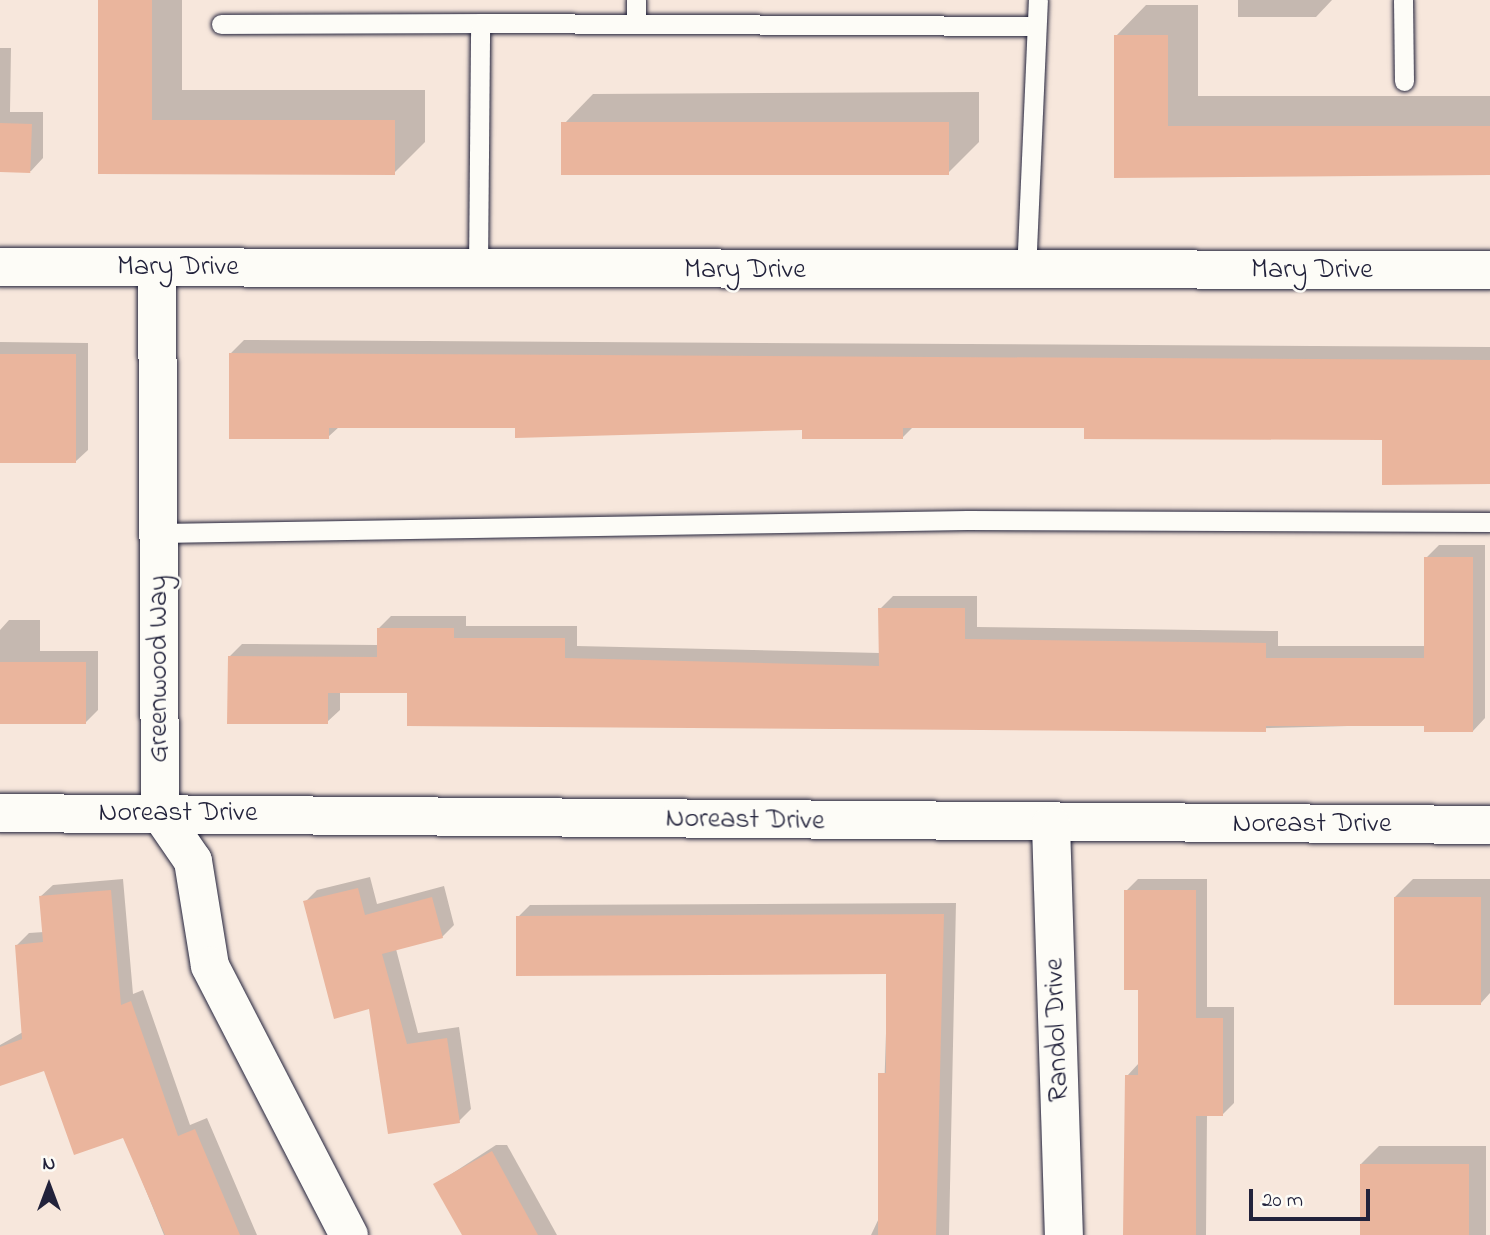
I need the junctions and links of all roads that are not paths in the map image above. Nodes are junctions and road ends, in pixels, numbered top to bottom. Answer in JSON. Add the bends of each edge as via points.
{"nodes":[{"id":1,"x":636,"y":0,"type":"edge"},
{"id":2,"x":1038,"y":0,"type":"edge"},
{"id":3,"x":1403,"y":0,"type":"edge"},
{"id":4,"x":480,"y":23,"type":"junction"},
{"id":5,"x":221,"y":24,"type":"dead end"},
{"id":6,"x":636,"y":24,"type":"junction"},
{"id":7,"x":1036,"y":26,"type":"junction"},
{"id":8,"x":1404,"y":81,"type":"dead end"},
{"id":9,"x":0,"y":267,"type":"edge"},
{"id":10,"x":157,"y":268,"type":"junction"},
{"id":11,"x":478,"y":269,"type":"junction"},
{"id":12,"x":1490,"y":270,"type":"edge"},
{"id":13,"x":1026,"y":273,"type":"junction"},
{"id":14,"x":1490,"y":522,"type":"edge"},
{"id":15,"x":159,"y":533,"type":"junction"},
{"id":16,"x":0,"y":813,"type":"edge"},
{"id":17,"x":160,"y":813,"type":"junction"},
{"id":18,"x":1051,"y":825,"type":"junction"},
{"id":19,"x":1490,"y":825,"type":"edge"},
{"id":20,"x":349,"y":1235,"type":"edge"},
{"id":21,"x":1064,"y":1235,"type":"edge"}],
"edges":[{"from":1,"to":6,"type":"lane"},
{"from":2,"to":7,"type":"lane"},
{"from":3,"to":8,"type":"lane"},
{"from":4,"to":5,"type":"lane"},
{"from":4,"to":6,"type":"lane"},
{"from":4,"to":11,"type":"lane"},
{"from":6,"to":7,"type":"lane"},
{"from":7,"to":13,"type":"lane"},
{"from":9,"to":10,"type":"street","name":"Mary Drive"},
{"from":10,"to":11,"type":"street","name":"Mary Drive"},
{"from":10,"to":15,"type":"street","name":"Greenwood Way"},
{"from":11,"to":13,"type":"street","name":"Mary Drive"},
{"from":12,"to":13,"type":"street","name":"Mary Drive"},
{"from":14,"to":15,"type":"lane","via":[[967,520]]},
{"from":15,"to":17,"type":"street","name":"Greenwood Way"},
{"from":16,"to":17,"type":"street","name":"Noreast Drive"},
{"from":17,"to":18,"type":"street","name":"Noreast Drive"},
{"from":17,"to":20,"type":"street","via":[[193,861],[211,966]]},
{"from":18,"to":19,"type":"street","name":"Noreast Drive"},
{"from":18,"to":21,"type":"street","name":"Randol Drive"}]}
